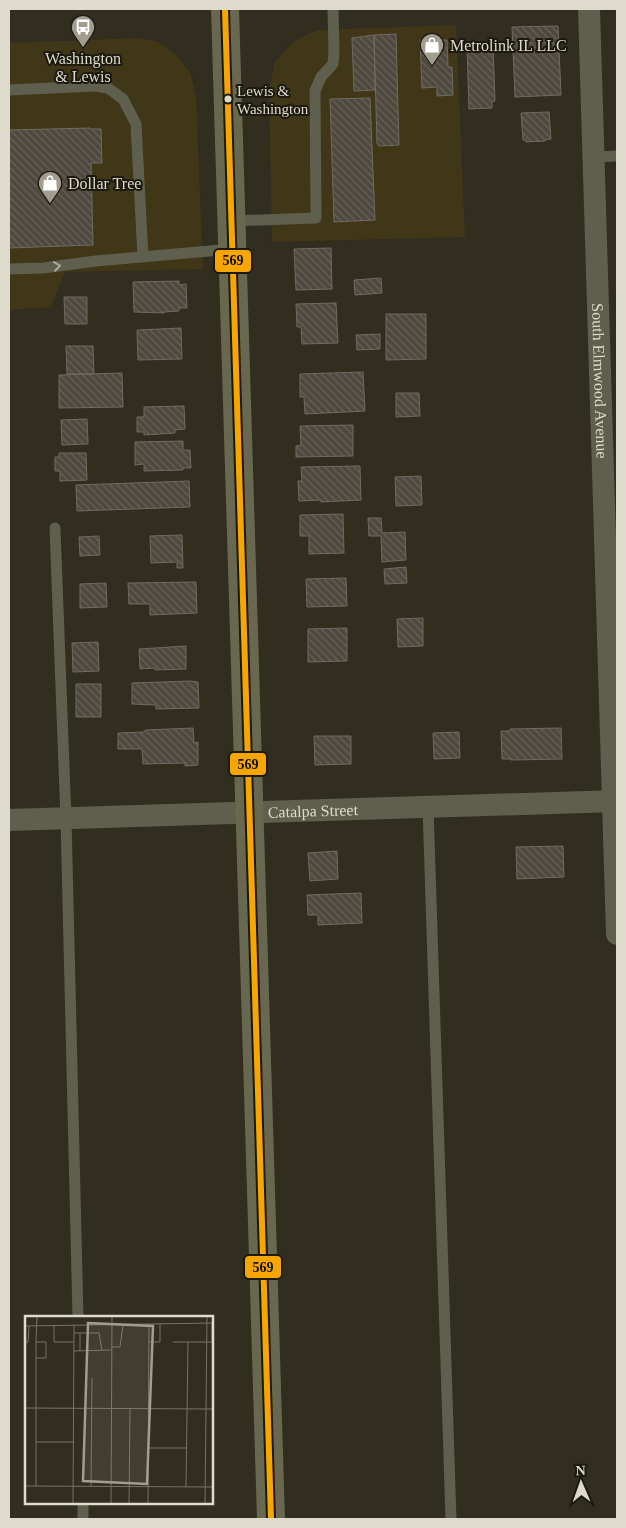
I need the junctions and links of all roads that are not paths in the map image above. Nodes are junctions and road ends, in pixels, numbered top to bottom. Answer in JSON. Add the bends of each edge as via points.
{"nodes":[{"id":1,"x":225,"y":9,"type":"edge"},
{"id":2,"x":333,"y":9,"type":"edge"},
{"id":3,"x":590,"y":9,"type":"edge"},
{"id":4,"x":9,"y":90,"type":"edge"},
{"id":5,"x":617,"y":156,"type":"edge"},
{"id":6,"x":594,"y":157,"type":"junction"},
{"id":7,"x":231,"y":221,"type":"junction"},
{"id":8,"x":232,"y":249,"type":"junction"},
{"id":9,"x":143,"y":257,"type":"junction"},
{"id":10,"x":9,"y":269,"type":"edge"},
{"id":11,"x":55,"y":528,"type":"dead end"},
{"id":12,"x":615,"y":801,"type":"edge"},
{"id":13,"x":428,"y":807,"type":"junction"},
{"id":14,"x":249,"y":813,"type":"junction"},
{"id":15,"x":66,"y":819,"type":"junction"},
{"id":16,"x":9,"y":820,"type":"edge"},
{"id":17,"x":617,"y":934,"type":"edge"},
{"id":18,"x":78,"y":1316,"type":"edge"},
{"id":19,"x":83,"y":1503,"type":"edge"},
{"id":20,"x":83,"y":1519,"type":"edge"},
{"id":21,"x":271,"y":1519,"type":"edge"},
{"id":22,"x":451,"y":1519,"type":"edge"}],
"edges":[{"from":1,"to":7,"type":"main road"},
{"from":2,"to":7,"type":"lane","via":[[333,64],[321,77],[315,91],[316,218]]},
{"from":3,"to":6,"type":"street","name":"South Elmwood Avenue"},
{"from":4,"to":9,"type":"lane","via":[[95,86],[108,88],[123,99],[136,124]]},
{"from":5,"to":6,"type":"lane"},
{"from":6,"to":12,"type":"street","name":"South Elmwood Avenue"},
{"from":7,"to":8,"type":"main road"},
{"from":8,"to":9,"type":"lane"},
{"from":8,"to":14,"type":"main road"},
{"from":10,"to":9,"type":"lane","one_way":true},
{"from":11,"to":15,"type":"lane"},
{"from":12,"to":13,"type":"street","name":"Catalpa Street"},
{"from":12,"to":17,"type":"street","name":"South Elmwood Avenue"},
{"from":13,"to":14,"type":"street","name":"Catalpa Street"},
{"from":13,"to":22,"type":"lane"},
{"from":14,"to":15,"type":"street","name":"Catalpa Street"},
{"from":14,"to":21,"type":"main road"},
{"from":15,"to":16,"type":"street","name":"Catalpa Street"},
{"from":15,"to":18,"type":"lane"},
{"from":19,"to":20,"type":"lane"}]}
